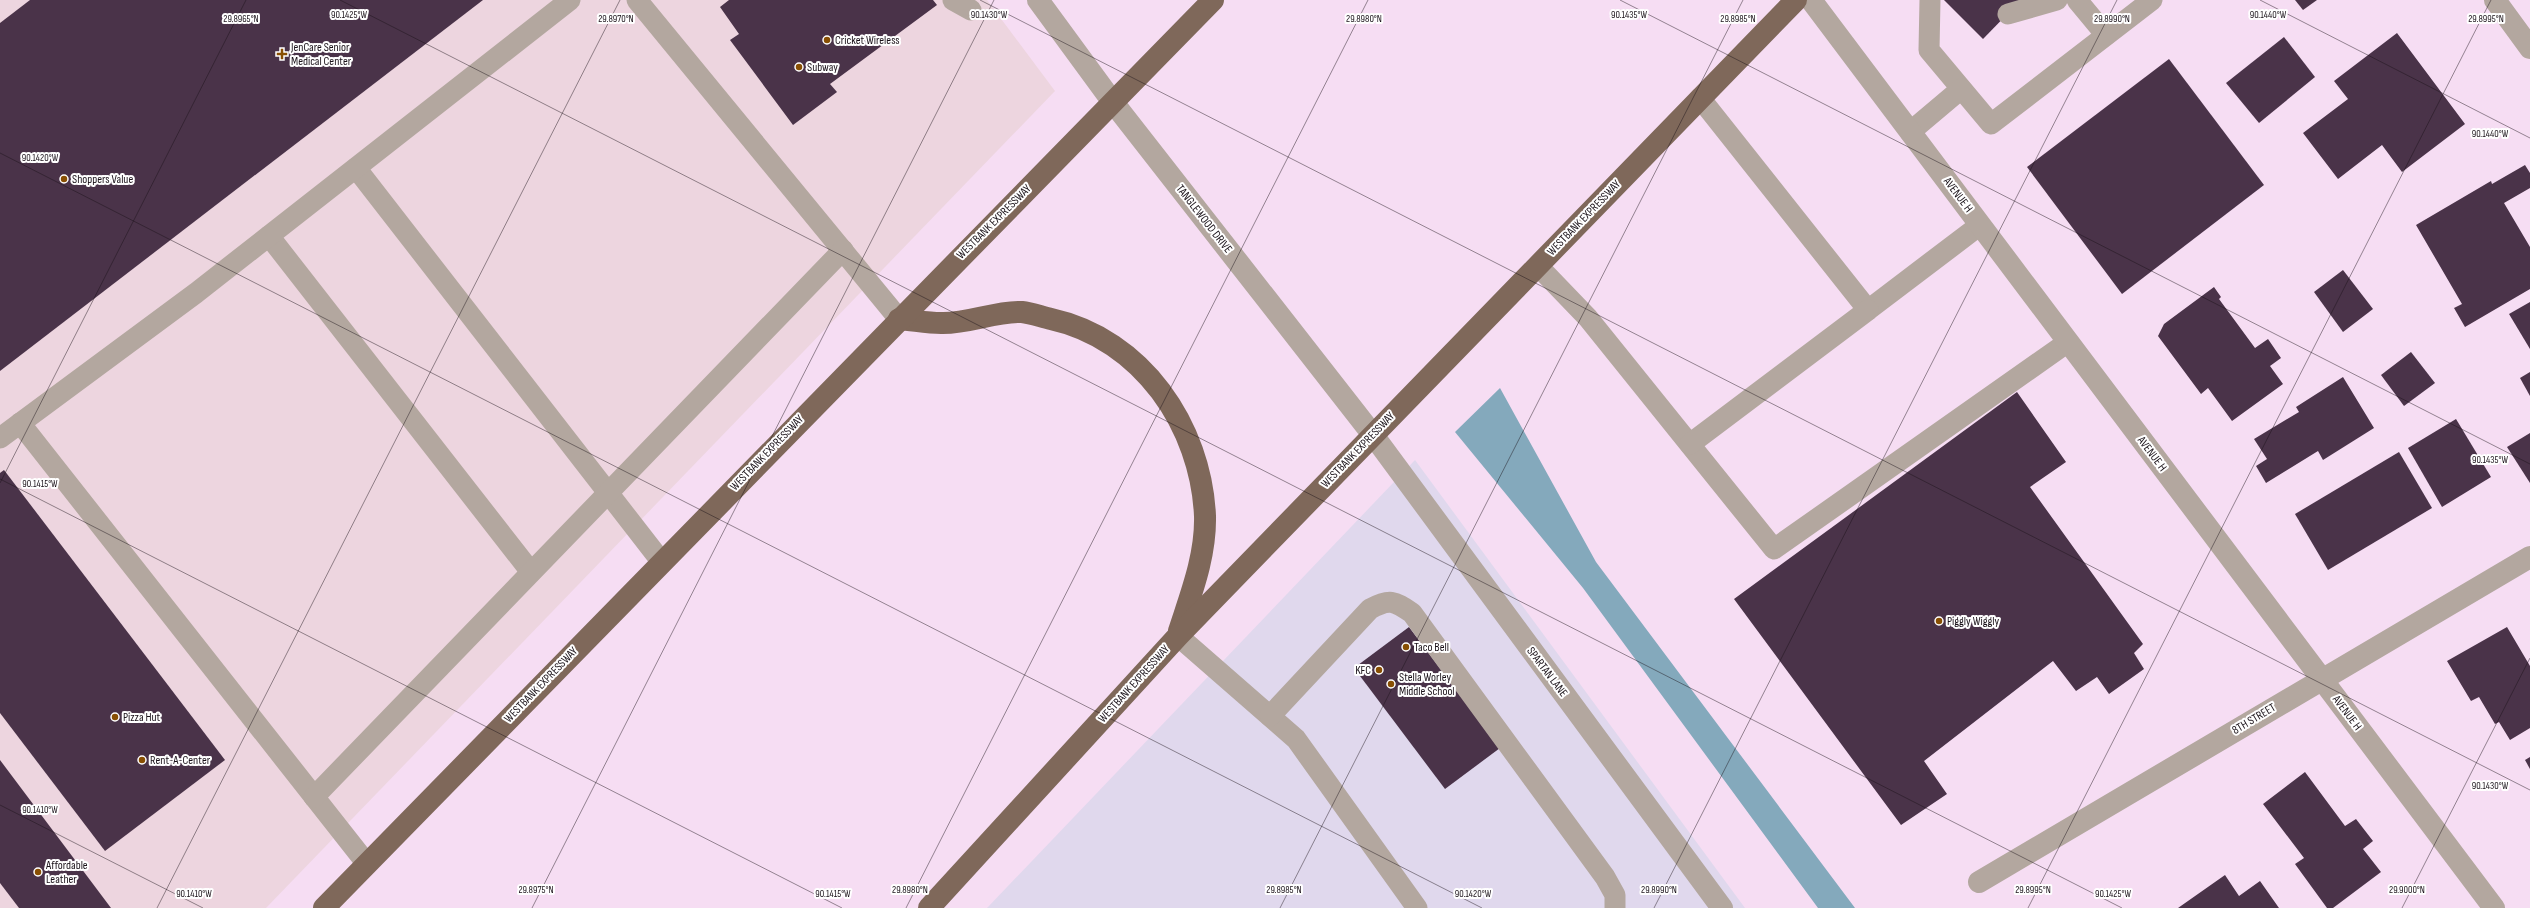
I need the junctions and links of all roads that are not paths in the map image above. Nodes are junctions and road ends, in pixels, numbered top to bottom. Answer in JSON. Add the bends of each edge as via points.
{"nodes":[{"id":1,"x":570,"y":0,"type":"edge"},
{"id":2,"x":637,"y":0,"type":"edge"},
{"id":3,"x":953,"y":0,"type":"edge"},
{"id":4,"x":1038,"y":0,"type":"edge"},
{"id":5,"x":1212,"y":0,"type":"edge"},
{"id":6,"x":1796,"y":0,"type":"edge"},
{"id":7,"x":1811,"y":0,"type":"edge"},
{"id":8,"x":1930,"y":0,"type":"edge"},
{"id":9,"x":2057,"y":0,"type":"edge"},
{"id":10,"x":2078,"y":0,"type":"edge"},
{"id":11,"x":2152,"y":0,"type":"edge"},
{"id":12,"x":2495,"y":0,"type":"edge"},
{"id":13,"x":971,"y":10,"type":"dead end"},
{"id":14,"x":2008,"y":14,"type":"dead end"},
{"id":15,"x":2106,"y":35,"type":"junction"},
{"id":16,"x":2530,"y":48,"type":"edge"},
{"id":17,"x":1961,"y":89,"type":"junction"},
{"id":18,"x":1700,"y":98,"type":"junction"},
{"id":19,"x":1112,"y":101,"type":"junction"},
{"id":20,"x":1910,"y":132,"type":"junction"},
{"id":21,"x":356,"y":168,"type":"junction"},
{"id":22,"x":1980,"y":225,"type":"junction"},
{"id":23,"x":269,"y":236,"type":"junction"},
{"id":24,"x":843,"y":250,"type":"junction"},
{"id":25,"x":1538,"y":266,"type":"junction"},
{"id":26,"x":1868,"y":310,"type":"junction"},
{"id":27,"x":899,"y":319,"type":"junction"},
{"id":28,"x":2068,"y":342,"type":"junction"},
{"id":29,"x":20,"y":423,"type":"junction"},
{"id":30,"x":1372,"y":436,"type":"junction"},
{"id":31,"x":0,"y":438,"type":"edge"},
{"id":32,"x":1690,"y":444,"type":"junction"},
{"id":33,"x":608,"y":493,"type":"junction"},
{"id":34,"x":2530,"y":557,"type":"edge"},
{"id":35,"x":661,"y":561,"type":"junction"},
{"id":36,"x":531,"y":572,"type":"junction"},
{"id":37,"x":1178,"y":636,"type":"junction"},
{"id":38,"x":2321,"y":679,"type":"junction"},
{"id":39,"x":1270,"y":716,"type":"junction"},
{"id":40,"x":314,"y":797,"type":"junction"},
{"id":41,"x":367,"y":864,"type":"junction"},
{"id":42,"x":1979,"y":882,"type":"dead end"},
{"id":43,"x":324,"y":908,"type":"edge"},
{"id":44,"x":929,"y":908,"type":"edge"},
{"id":45,"x":1417,"y":908,"type":"edge"},
{"id":46,"x":1615,"y":908,"type":"edge"},
{"id":47,"x":1722,"y":908,"type":"edge"},
{"id":48,"x":2494,"y":908,"type":"edge"}],
"edges":[{"from":1,"to":21,"type":"lane"},
{"from":2,"to":24,"type":"lane"},
{"from":3,"to":13,"type":"lane"},
{"from":4,"to":19,"type":"street","name":"TANGLEWOOD DRIVE"},
{"from":5,"to":19,"type":"highway","name":"WESTBANK EXPRESSWAY"},
{"from":6,"to":18,"type":"highway","name":"WESTBANK EXPRESSWAY"},
{"from":7,"to":20,"type":"street","name":"AVENUE H"},
{"from":8,"to":17,"type":"lane","via":[[1929,50]]},
{"from":9,"to":14,"type":"lane"},
{"from":10,"to":15,"type":"lane"},
{"from":11,"to":15,"type":"lane"},
{"from":12,"to":16,"type":"street"},
{"from":15,"to":17,"type":"lane","via":[[1991,124]]},
{"from":17,"to":20,"type":"lane"},
{"from":18,"to":25,"type":"highway","name":"WESTBANK EXPRESSWAY"},
{"from":18,"to":26,"type":"lane"},
{"from":19,"to":27,"type":"highway","name":"WESTBANK EXPRESSWAY"},
{"from":19,"to":30,"type":"street","name":"TANGLEWOOD DRIVE"},
{"from":20,"to":22,"type":"street","name":"AVENUE H"},
{"from":21,"to":23,"type":"lane"},
{"from":21,"to":33,"type":"lane"},
{"from":22,"to":26,"type":"lane"},
{"from":22,"to":28,"type":"street","name":"AVENUE H"},
{"from":23,"to":29,"type":"lane"},
{"from":23,"to":36,"type":"lane"},
{"from":24,"to":27,"type":"lane"},
{"from":24,"to":33,"type":"lane"},
{"from":25,"to":30,"type":"highway","name":"WESTBANK EXPRESSWAY"},
{"from":25,"to":32,"type":"lane","via":[[1588,318]]},
{"from":26,"to":32,"type":"lane"},
{"from":27,"to":35,"type":"highway","name":"WESTBANK EXPRESSWAY"},
{"from":27,"to":37,"type":"highway","via":[[942,324],[1022,312],[1066,322],[1098,336],[1124,354],[1160,388],[1182,425],[1198,464],[1205,517],[1200,566]]},
{"from":28,"to":32,"type":"lane","via":[[1774,549]]},
{"from":28,"to":38,"type":"street","name":"AVENUE H"},
{"from":29,"to":31,"type":"lane"},
{"from":29,"to":40,"type":"lane"},
{"from":30,"to":37,"type":"highway","name":"WESTBANK EXPRESSWAY"},
{"from":30,"to":47,"type":"street","name":"SPARTAN LANE"},
{"from":33,"to":35,"type":"lane"},
{"from":33,"to":36,"type":"lane"},
{"from":34,"to":38,"type":"street","name":"8TH STREET"},
{"from":35,"to":41,"type":"highway","name":"WESTBANK EXPRESSWAY"},
{"from":36,"to":40,"type":"lane"},
{"from":37,"to":39,"type":"lane"},
{"from":37,"to":44,"type":"highway","name":"WESTBANK EXPRESSWAY"},
{"from":38,"to":42,"type":"street","name":"8TH STREET"},
{"from":38,"to":48,"type":"street","name":"AVENUE H"},
{"from":39,"to":45,"type":"lane","via":[[1296,739]]},
{"from":39,"to":46,"type":"lane","via":[[1370,609],[1384,601],[1397,603],[1412,613],[1605,878],[1615,895]]},
{"from":40,"to":41,"type":"lane"},
{"from":41,"to":43,"type":"highway","name":"WESTBANK EXPRESSWAY"}]}
